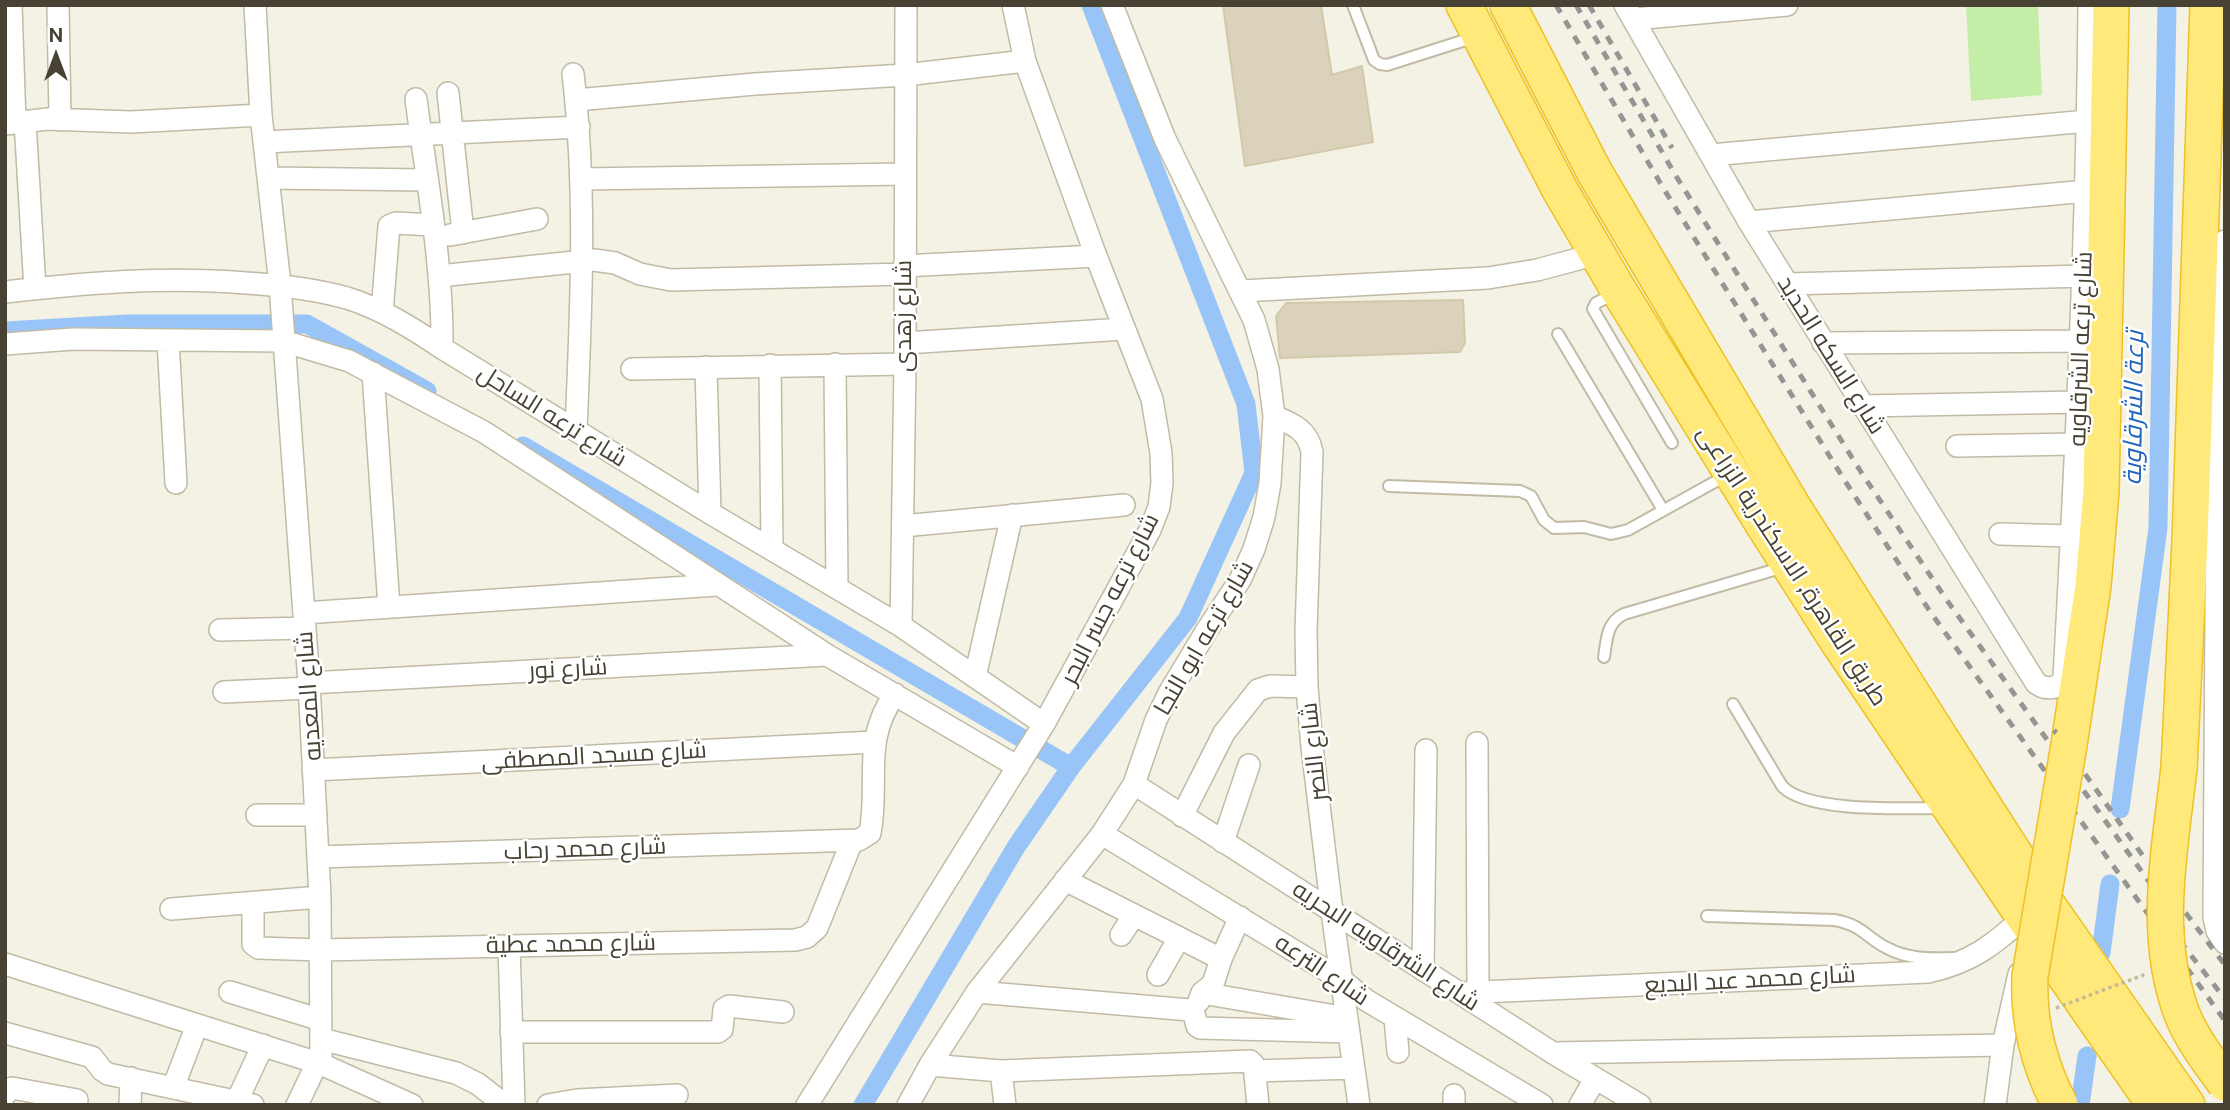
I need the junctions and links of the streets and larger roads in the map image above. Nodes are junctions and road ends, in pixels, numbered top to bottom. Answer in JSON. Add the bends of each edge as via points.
{"nodes":[{"id":1,"x":11,"y":5,"type":"edge"},
{"id":2,"x":58,"y":5,"type":"edge"},
{"id":3,"x":255,"y":5,"type":"edge"},
{"id":4,"x":905,"y":5,"type":"edge"},
{"id":5,"x":1013,"y":5,"type":"edge"},
{"id":6,"x":1112,"y":5,"type":"edge"},
{"id":7,"x":1464,"y":5,"type":"edge"},
{"id":8,"x":1508,"y":5,"type":"edge"},
{"id":9,"x":1787,"y":5,"type":"edge"},
{"id":10,"x":2089,"y":5,"type":"edge"},
{"id":11,"x":2111,"y":5,"type":"edge"},
{"id":12,"x":2208,"y":5,"type":"edge"},
{"id":13,"x":1630,"y":12,"type":"edge"},
{"id":14,"x":1025,"y":61,"type":"junction"},
{"id":15,"x":573,"y":74,"type":"dead end"},
{"id":16,"x":905,"y":75,"type":"junction"},
{"id":17,"x":448,"y":93,"type":"dead end"},
{"id":18,"x":416,"y":99,"type":"dead end"},
{"id":19,"x":576,"y":100,"type":"junction"},
{"id":20,"x":261,"y":115,"type":"junction"},
{"id":21,"x":60,"y":120,"type":"junction"},
{"id":22,"x":2088,"y":121,"type":"junction"},
{"id":23,"x":15,"y":123,"type":"edge"},
{"id":24,"x":579,"y":127,"type":"junction"},
{"id":25,"x":452,"y":133,"type":"junction"},
{"id":26,"x":421,"y":134,"type":"junction"},
{"id":27,"x":264,"y":142,"type":"junction"},
{"id":28,"x":1711,"y":155,"type":"junction"},
{"id":29,"x":904,"y":174,"type":"junction"},
{"id":30,"x":268,"y":177,"type":"junction"},
{"id":31,"x":582,"y":179,"type":"junction"},
{"id":32,"x":427,"y":180,"type":"junction"},
{"id":33,"x":2087,"y":191,"type":"junction"},
{"id":34,"x":537,"y":219,"type":"dead end"},
{"id":35,"x":1749,"y":222,"type":"junction"},
{"id":36,"x":434,"y":231,"type":"junction"},
{"id":37,"x":463,"y":233,"type":"junction"},
{"id":38,"x":2225,"y":241,"type":"edge"},
{"id":39,"x":1597,"y":254,"type":"junction"},
{"id":40,"x":1096,"y":256,"type":"junction"},
{"id":41,"x":583,"y":261,"type":"junction"},
{"id":42,"x":904,"y":270,"type":"junction"},
{"id":43,"x":439,"y":276,"type":"junction"},
{"id":44,"x":2084,"y":276,"type":"junction"},
{"id":45,"x":1788,"y":284,"type":"junction"},
{"id":46,"x":35,"y":289,"type":"junction"},
{"id":47,"x":280,"y":289,"type":"junction"},
{"id":48,"x":1241,"y":291,"type":"junction"},
{"id":49,"x":5,"y":292,"type":"edge"},
{"id":50,"x":382,"y":312,"type":"junction"},
{"id":51,"x":1124,"y":330,"type":"junction"},
{"id":52,"x":282,"y":335,"type":"junction"},
{"id":53,"x":168,"y":340,"type":"junction"},
{"id":54,"x":2081,"y":341,"type":"junction"},
{"id":55,"x":1823,"y":343,"type":"junction"},
{"id":56,"x":5,"y":344,"type":"edge"},
{"id":57,"x":442,"y":348,"type":"junction"},
{"id":58,"x":905,"y":354,"type":"junction"},
{"id":59,"x":835,"y":364,"type":"junction"},
{"id":60,"x":770,"y":365,"type":"junction"},
{"id":61,"x":706,"y":367,"type":"junction"},
{"id":62,"x":632,"y":369,"type":"dead end"},
{"id":63,"x":373,"y":373,"type":"junction"},
{"id":64,"x":2079,"y":402,"type":"junction"},
{"id":65,"x":1862,"y":406,"type":"junction"},
{"id":66,"x":1274,"y":416,"type":"junction"},
{"id":67,"x":576,"y":430,"type":"junction"},
{"id":68,"x":2077,"y":444,"type":"junction"},
{"id":69,"x":1957,"y":446,"type":"dead end"},
{"id":70,"x":2221,"y":459,"type":"edge"},
{"id":71,"x":176,"y":483,"type":"dead end"},
{"id":72,"x":2221,"y":483,"type":"edge"},
{"id":73,"x":1125,"y":505,"type":"dead end"},
{"id":74,"x":710,"y":513,"type":"junction"},
{"id":75,"x":1012,"y":516,"type":"junction"},
{"id":76,"x":903,"y":526,"type":"junction"},
{"id":77,"x":2000,"y":534,"type":"dead end"},
{"id":78,"x":2072,"y":536,"type":"junction"},
{"id":79,"x":772,"y":549,"type":"junction"},
{"id":80,"x":717,"y":585,"type":"junction"},
{"id":81,"x":837,"y":588,"type":"junction"},
{"id":82,"x":2220,"y":603,"type":"edge"},
{"id":83,"x":389,"y":607,"type":"junction"},
{"id":84,"x":304,"y":620,"type":"junction"},
{"id":85,"x":901,"y":626,"type":"junction"},
{"id":86,"x":220,"y":630,"type":"dead end"},
{"id":87,"x":827,"y":655,"type":"junction"},
{"id":88,"x":975,"y":677,"type":"junction"},
{"id":89,"x":309,"y":686,"type":"junction"},
{"id":90,"x":1307,"y":687,"type":"junction"},
{"id":91,"x":2054,"y":687,"type":"joint"},
{"id":92,"x":224,"y":692,"type":"dead end"},
{"id":93,"x":895,"y":694,"type":"junction"},
{"id":94,"x":2219,"y":704,"type":"edge"},
{"id":95,"x":1044,"y":724,"type":"junction"},
{"id":96,"x":874,"y":742,"type":"junction"},
{"id":97,"x":1477,"y":743,"type":"dead end"},
{"id":98,"x":1426,"y":750,"type":"dead end"},
{"id":99,"x":1249,"y":765,"type":"dead end"},
{"id":100,"x":1018,"y":767,"type":"junction"},
{"id":101,"x":313,"y":770,"type":"junction"},
{"id":102,"x":1134,"y":785,"type":"junction"},
{"id":103,"x":257,"y":815,"type":"dead end"},
{"id":104,"x":316,"y":815,"type":"junction"},
{"id":105,"x":1182,"y":816,"type":"junction"},
{"id":106,"x":1102,"y":834,"type":"junction"},
{"id":107,"x":852,"y":841,"type":"junction"},
{"id":108,"x":1223,"y":842,"type":"junction"},
{"id":109,"x":318,"y":857,"type":"junction"},
{"id":110,"x":2219,"y":874,"type":"edge"},
{"id":111,"x":1065,"y":880,"type":"junction"},
{"id":112,"x":320,"y":897,"type":"junction"},
{"id":113,"x":253,"y":903,"type":"junction"},
{"id":114,"x":171,"y":909,"type":"dead end"},
{"id":115,"x":1332,"y":912,"type":"junction"},
{"id":116,"x":1134,"y":915,"type":"junction"},
{"id":117,"x":1240,"y":917,"type":"junction"},
{"id":118,"x":2027,"y":921,"type":"junction"},
{"id":119,"x":1121,"y":935,"type":"dead end"},
{"id":120,"x":1179,"y":938,"type":"junction"},
{"id":121,"x":2225,"y":943,"type":"edge"},
{"id":122,"x":509,"y":946,"type":"junction"},
{"id":123,"x":321,"y":950,"type":"junction"},
{"id":124,"x":1221,"y":959,"type":"junction"},
{"id":125,"x":5,"y":964,"type":"edge"},
{"id":126,"x":1423,"y":970,"type":"junction"},
{"id":127,"x":1158,"y":975,"type":"dead end"},
{"id":128,"x":1342,"y":980,"type":"junction"},
{"id":129,"x":230,"y":992,"type":"dead end"},
{"id":130,"x":977,"y":992,"type":"junction"},
{"id":131,"x":1468,"y":992,"type":"junction"},
{"id":132,"x":1247,"y":1001,"type":"junction"},
{"id":133,"x":1198,"y":1003,"type":"junction"},
{"id":134,"x":783,"y":1012,"type":"dead end"},
{"id":135,"x":1395,"y":1018,"type":"junction"},
{"id":136,"x":197,"y":1025,"type":"junction"},
{"id":137,"x":1348,"y":1025,"type":"junction"},
{"id":138,"x":1247,"y":1029,"type":"junction"},
{"id":139,"x":321,"y":1030,"type":"junction"},
{"id":140,"x":511,"y":1032,"type":"junction"},
{"id":141,"x":5,"y":1033,"type":"edge"},
{"id":142,"x":263,"y":1045,"type":"junction"},
{"id":143,"x":2003,"y":1045,"type":"junction"},
{"id":144,"x":1398,"y":1052,"type":"dead end"},
{"id":145,"x":1553,"y":1054,"type":"junction"},
{"id":146,"x":319,"y":1063,"type":"junction"},
{"id":147,"x":930,"y":1065,"type":"junction"},
{"id":148,"x":1354,"y":1068,"type":"junction"},
{"id":149,"x":1001,"y":1071,"type":"junction"},
{"id":150,"x":1255,"y":1071,"type":"junction"},
{"id":151,"x":131,"y":1078,"type":"junction"},
{"id":152,"x":1595,"y":1079,"type":"junction"},
{"id":153,"x":2225,"y":1083,"type":"edge"},
{"id":154,"x":173,"y":1088,"type":"junction"},
{"id":155,"x":5,"y":1095,"type":"edge"},
{"id":156,"x":677,"y":1096,"type":"dead end"},
{"id":157,"x":77,"y":1100,"type":"dead end"},
{"id":158,"x":245,"y":1103,"type":"edge"},
{"id":159,"x":130,"y":1105,"type":"edge"},
{"id":160,"x":297,"y":1105,"type":"edge"},
{"id":161,"x":411,"y":1105,"type":"edge"},
{"id":162,"x":505,"y":1105,"type":"edge"},
{"id":163,"x":514,"y":1105,"type":"edge"},
{"id":164,"x":548,"y":1105,"type":"edge"},
{"id":165,"x":807,"y":1105,"type":"edge"},
{"id":166,"x":908,"y":1105,"type":"edge"},
{"id":167,"x":1005,"y":1105,"type":"edge"},
{"id":168,"x":1258,"y":1105,"type":"edge"},
{"id":169,"x":1359,"y":1105,"type":"edge"},
{"id":170,"x":1542,"y":1105,"type":"edge"},
{"id":171,"x":1580,"y":1105,"type":"edge"},
{"id":172,"x":1640,"y":1105,"type":"edge"},
{"id":173,"x":1995,"y":1105,"type":"edge"},
{"id":174,"x":2060,"y":1105,"type":"edge"},
{"id":175,"x":2155,"y":1105,"type":"edge"},
{"id":176,"x":2187,"y":1105,"type":"edge"}],
"edges":[{"from":1,"to":23,"type":"street"},
{"from":2,"to":21,"type":"street"},
{"from":3,"to":20,"type":"street","name":"شارع المعديه"},
{"from":4,"to":16,"type":"street","name":"شارع زهدى"},
{"from":5,"to":14,"type":"street","name":"شارع ترعه جسر البحر"},
{"from":6,"to":48,"type":"street","name":"شارع ترعه ابو النجا","via":[[1165,139]]},
{"from":7,"to":39,"type":"highway","name":"طريق القاهرة, الاسكندرية الزراعى"},
{"from":8,"to":176,"type":"highway","name":"طريق القاهرة, الاسكندرية الزراعى","via":[[1595,173],[1793,508],[2040,894]]},
{"from":9,"to":13,"type":"street"},
{"from":10,"to":22,"type":"street","name":"شارع ترعه الشرقاويه"},
{"from":11,"to":174,"type":"highway","bridge":true,"via":[[2101,491],[2093,586],[2030,976],[2029,1000],[2040,1056]]},
{"from":12,"to":153,"type":"highway","bridge":true,"via":[[2190,541],[2179,768],[2164,925],[2172,984],[2183,1016]]},
{"from":13,"to":28,"type":"street","name":"شارع السكه الحديد"},
{"from":14,"to":16,"type":"street"},
{"from":14,"to":40,"type":"street","name":"شارع ترعه جسر البحر"},
{"from":15,"to":19,"type":"street"},
{"from":16,"to":19,"type":"street"},
{"from":16,"to":29,"type":"street","name":"شارع زهدى"},
{"from":17,"to":25,"type":"street"},
{"from":18,"to":26,"type":"street"},
{"from":19,"to":24,"type":"street"},
{"from":20,"to":21,"type":"street"},
{"from":20,"to":27,"type":"street","name":"شارع المعديه"},
{"from":21,"to":23,"type":"street"},
{"from":22,"to":28,"type":"street"},
{"from":22,"to":33,"type":"street","name":"شارع ترعه الشرقاويه"},
{"from":23,"to":46,"type":"street"},
{"from":24,"to":25,"type":"street"},
{"from":24,"to":31,"type":"street"},
{"from":25,"to":26,"type":"street"},
{"from":25,"to":37,"type":"street"},
{"from":26,"to":27,"type":"street"},
{"from":26,"to":32,"type":"street"},
{"from":27,"to":30,"type":"street","name":"شارع المعديه"},
{"from":28,"to":35,"type":"street","name":"شارع السكه الحديد"},
{"from":29,"to":31,"type":"street"},
{"from":29,"to":42,"type":"street","name":"شارع زهدى"},
{"from":30,"to":32,"type":"street"},
{"from":30,"to":47,"type":"street","name":"شارع المعديه"},
{"from":31,"to":41,"type":"street"},
{"from":32,"to":36,"type":"street"},
{"from":33,"to":35,"type":"street"},
{"from":33,"to":44,"type":"street","name":"شارع ترعه الشرقاويه"},
{"from":34,"to":37,"type":"street"},
{"from":35,"to":45,"type":"street","name":"شارع السكه الحديد"},
{"from":36,"to":37,"type":"street"},
{"from":36,"to":43,"type":"street"},
{"from":36,"to":50,"type":"street","via":[[396,223],[389,226]]},
{"from":38,"to":70,"type":"street"},
{"from":39,"to":48,"type":"street","via":[[1488,278]]},
{"from":39,"to":118,"type":"highway","name":"طريق القاهرة, الاسكندرية الزراعى","via":[[1789,566]]},
{"from":40,"to":42,"type":"street"},
{"from":40,"to":51,"type":"street","name":"شارع ترعه جسر البحر"},
{"from":41,"to":42,"type":"street","via":[[604,260],[671,280]]},
{"from":41,"to":43,"type":"street"},
{"from":41,"to":67,"type":"street"},
{"from":42,"to":58,"type":"street","name":"شارع زهدى"},
{"from":43,"to":57,"type":"street"},
{"from":44,"to":45,"type":"street"},
{"from":44,"to":54,"type":"street","name":"شارع ترعه الشرقاويه"},
{"from":45,"to":55,"type":"street","name":"شارع السكه الحديد"},
{"from":46,"to":47,"type":"street","name":"شارع ترعه الساحل","via":[[197,279]]},
{"from":46,"to":49,"type":"street","name":"شارع ترعه الساحل"},
{"from":47,"to":50,"type":"street","name":"شارع ترعه الساحل","via":[[315,290]]},
{"from":47,"to":52,"type":"street","name":"شارع المعديه"},
{"from":48,"to":66,"type":"street","name":"شارع ترعه ابو النجا","via":[[1268,369]]},
{"from":50,"to":57,"type":"street","name":"شارع ترعه الساحل"},
{"from":51,"to":58,"type":"street"},
{"from":51,"to":95,"type":"street","name":"شارع ترعه جسر البحر","via":[[1152,399],[1157,424],[1162,483],[1159,507]]},
{"from":52,"to":53,"type":"street","name":"شارع ترعه الساحل"},
{"from":52,"to":63,"type":"street","name":"شارع ترعه الساحل"},
{"from":52,"to":84,"type":"street","name":"شارع المعديه"},
{"from":53,"to":56,"type":"street","name":"شارع ترعه الساحل"},
{"from":53,"to":71,"type":"street"},
{"from":54,"to":55,"type":"street"},
{"from":54,"to":64,"type":"street","name":"شارع ترعه الشرقاويه"},
{"from":55,"to":65,"type":"street","name":"شارع السكه الحديد"},
{"from":57,"to":67,"type":"street","name":"شارع ترعه الساحل"},
{"from":58,"to":59,"type":"street"},
{"from":58,"to":76,"type":"street","name":"شارع زهدى"},
{"from":59,"to":60,"type":"street"},
{"from":59,"to":81,"type":"street"},
{"from":60,"to":61,"type":"street"},
{"from":60,"to":79,"type":"street"},
{"from":61,"to":62,"type":"street"},
{"from":61,"to":74,"type":"street"},
{"from":63,"to":80,"type":"street","name":"شارع ترعه الساحل","via":[[484,432]]},
{"from":63,"to":83,"type":"street"},
{"from":64,"to":65,"type":"street"},
{"from":64,"to":68,"type":"street","name":"شارع ترعه الشرقاويه"},
{"from":65,"to":91,"type":"street","name":"شارع السكه الحديد","via":[[2036,682],[2044,688]]},
{"from":66,"to":90,"type":"street","name":"شارع النصر","via":[[1304,432],[1312,452]]},
{"from":66,"to":102,"type":"street","name":"شارع ترعه ابو النجا","via":[[1270,483],[1254,549],[1240,580],[1169,693]]},
{"from":67,"to":74,"type":"street","name":"شارع ترعه الساحل"},
{"from":68,"to":69,"type":"street"},
{"from":68,"to":78,"type":"street","name":"شارع ترعه الشرقاويه"},
{"from":70,"to":72,"type":"street"},
{"from":72,"to":82,"type":"street"},
{"from":73,"to":75,"type":"street"},
{"from":74,"to":79,"type":"street","name":"شارع ترعه الساحل"},
{"from":75,"to":76,"type":"street"},
{"from":75,"to":88,"type":"street"},
{"from":76,"to":85,"type":"street","name":"شارع زهدى"},
{"from":77,"to":78,"type":"street"},
{"from":78,"to":91,"type":"street","name":"شارع ترعه الشرقاويه","via":[[2064,679]]},
{"from":79,"to":81,"type":"street","name":"شارع ترعه الساحل"},
{"from":80,"to":83,"type":"street"},
{"from":80,"to":87,"type":"street","name":"شارع ترعه الساحل"},
{"from":81,"to":85,"type":"street","name":"شارع ترعه الساحل"},
{"from":82,"to":94,"type":"street"},
{"from":83,"to":84,"type":"street"},
{"from":84,"to":86,"type":"street"},
{"from":84,"to":89,"type":"street","name":"شارع المعديه"},
{"from":85,"to":88,"type":"street","name":"شارع ترعه الساحل"},
{"from":87,"to":89,"type":"street","name":"شارع نور"},
{"from":87,"to":93,"type":"street","name":"شارع ترعه الساحل"},
{"from":88,"to":95,"type":"street","name":"شارع ترعه الساحل"},
{"from":89,"to":92,"type":"street","name":"شارع نور"},
{"from":89,"to":101,"type":"street","name":"شارع المعديه"},
{"from":90,"to":105,"type":"street","via":[[1258,690],[1224,733]]},
{"from":90,"to":115,"type":"street","name":"شارع النصر"},
{"from":93,"to":96,"type":"street"},
{"from":93,"to":100,"type":"street","name":"شارع ترعه الساحل"},
{"from":94,"to":110,"type":"street"},
{"from":95,"to":100,"type":"street","name":"شارع ترعه جسر البحر"},
{"from":96,"to":101,"type":"street","name":"شارع مسجد المصطفى"},
{"from":96,"to":107,"type":"street","via":[[870,833]]},
{"from":97,"to":131,"type":"street"},
{"from":98,"to":126,"type":"street"},
{"from":99,"to":108,"type":"street"},
{"from":100,"to":165,"type":"street","name":"شارع ترعه جسر البحر"},
{"from":101,"to":104,"type":"street","name":"شارع المعديه"},
{"from":102,"to":105,"type":"street","name":"شارع الشرقاويه البحريه"},
{"from":102,"to":106,"type":"street","name":"شارع ترعه ابو النجا"},
{"from":103,"to":104,"type":"street"},
{"from":104,"to":109,"type":"street","name":"شارع المعديه"},
{"from":105,"to":108,"type":"street","name":"شارع الشرقاويه البحريه"},
{"from":106,"to":111,"type":"street","name":"شارع ترعه ابو النجا"},
{"from":106,"to":117,"type":"street","name":"شارع الترعه"},
{"from":107,"to":109,"type":"street","name":"شارع محمد رحاب"},
{"from":107,"to":122,"type":"street","name":"شارع محمد عطية","via":[[817,928],[807,937]]},
{"from":108,"to":115,"type":"street","name":"شارع الشرقاويه البحريه"},
{"from":109,"to":112,"type":"street","name":"شارع المعديه"},
{"from":110,"to":121,"type":"street","via":[[2214,917]]},
{"from":111,"to":116,"type":"street"},
{"from":111,"to":130,"type":"street","name":"شارع ترعه ابو النجا"},
{"from":112,"to":113,"type":"street"},
{"from":112,"to":123,"type":"street","name":"شارع المعديه"},
{"from":113,"to":114,"type":"street"},
{"from":113,"to":123,"type":"street","name":"شارع محمد عطية","via":[[256,948]]},
{"from":115,"to":126,"type":"street","name":"شارع الشرقاويه البحريه"},
{"from":115,"to":128,"type":"street","name":"شارع النصر"},
{"from":116,"to":119,"type":"street"},
{"from":116,"to":120,"type":"street"},
{"from":117,"to":124,"type":"street"},
{"from":117,"to":128,"type":"street","name":"شارع الترعه"},
{"from":118,"to":131,"type":"street","name":"شارع محمد عبد البديع","via":[[1973,957],[1943,969]]},
{"from":118,"to":143,"type":"street"},
{"from":118,"to":175,"type":"highway","name":"طريق القاهرة, الاسكندرية الزراعى"},
{"from":120,"to":124,"type":"street"},
{"from":120,"to":127,"type":"street"},
{"from":122,"to":123,"type":"street","name":"شارع محمد عطية"},
{"from":122,"to":140,"type":"street"},
{"from":123,"to":139,"type":"street","name":"شارع المعديه"},
{"from":124,"to":133,"type":"street","via":[[1213,984]]},
{"from":125,"to":136,"type":"street"},
{"from":126,"to":131,"type":"street","name":"شارع الشرقاويه البحريه"},
{"from":128,"to":135,"type":"street","name":"شارع الترعه"},
{"from":128,"to":137,"type":"street","name":"شارع النصر"},
{"from":129,"to":139,"type":"street"},
{"from":130,"to":133,"type":"street","via":[[1190,1010]]},
{"from":130,"to":147,"type":"street","name":"شارع ترعه ابو النجا"},
{"from":131,"to":145,"type":"street","name":"شارع الشرقاويه البحريه"},
{"from":132,"to":133,"type":"street"},
{"from":132,"to":137,"type":"street"},
{"from":132,"to":138,"type":"street"},
{"from":133,"to":138,"type":"street","via":[[1199,1028]]},
{"from":134,"to":140,"type":"street","via":[[729,1006],[718,1032]]},
{"from":135,"to":144,"type":"street"},
{"from":135,"to":170,"type":"street","name":"شارع الترعه"},
{"from":136,"to":142,"type":"street"},
{"from":136,"to":154,"type":"street"},
{"from":137,"to":138,"type":"street"},
{"from":137,"to":148,"type":"street","name":"شارع النصر"},
{"from":139,"to":146,"type":"street","name":"شارع المعديه"},
{"from":139,"to":162,"type":"street","via":[[456,1073]]},
{"from":140,"to":163,"type":"street"},
{"from":141,"to":151,"type":"street","via":[[92,1057],[105,1072]]},
{"from":142,"to":146,"type":"street"},
{"from":142,"to":158,"type":"street"},
{"from":143,"to":145,"type":"street"},
{"from":143,"to":173,"type":"street"},
{"from":145,"to":152,"type":"street","name":"شارع الشرقاويه البحريه"},
{"from":146,"to":160,"type":"street"},
{"from":146,"to":161,"type":"street"},
{"from":147,"to":149,"type":"street"},
{"from":147,"to":166,"type":"street","name":"شارع ترعه ابو النجا"},
{"from":148,"to":150,"type":"street"},
{"from":148,"to":169,"type":"street","name":"شارع النصر"},
{"from":149,"to":150,"type":"street","via":[[1247,1060],[1253,1062]]},
{"from":149,"to":167,"type":"street"},
{"from":150,"to":168,"type":"street"},
{"from":151,"to":154,"type":"street"},
{"from":151,"to":159,"type":"street"},
{"from":152,"to":171,"type":"street"},
{"from":152,"to":172,"type":"street","name":"شارع الشرقاويه البحريه"},
{"from":154,"to":158,"type":"street"},
{"from":155,"to":157,"type":"street","via":[[12,1088]]},
{"from":156,"to":164,"type":"street"}]}
